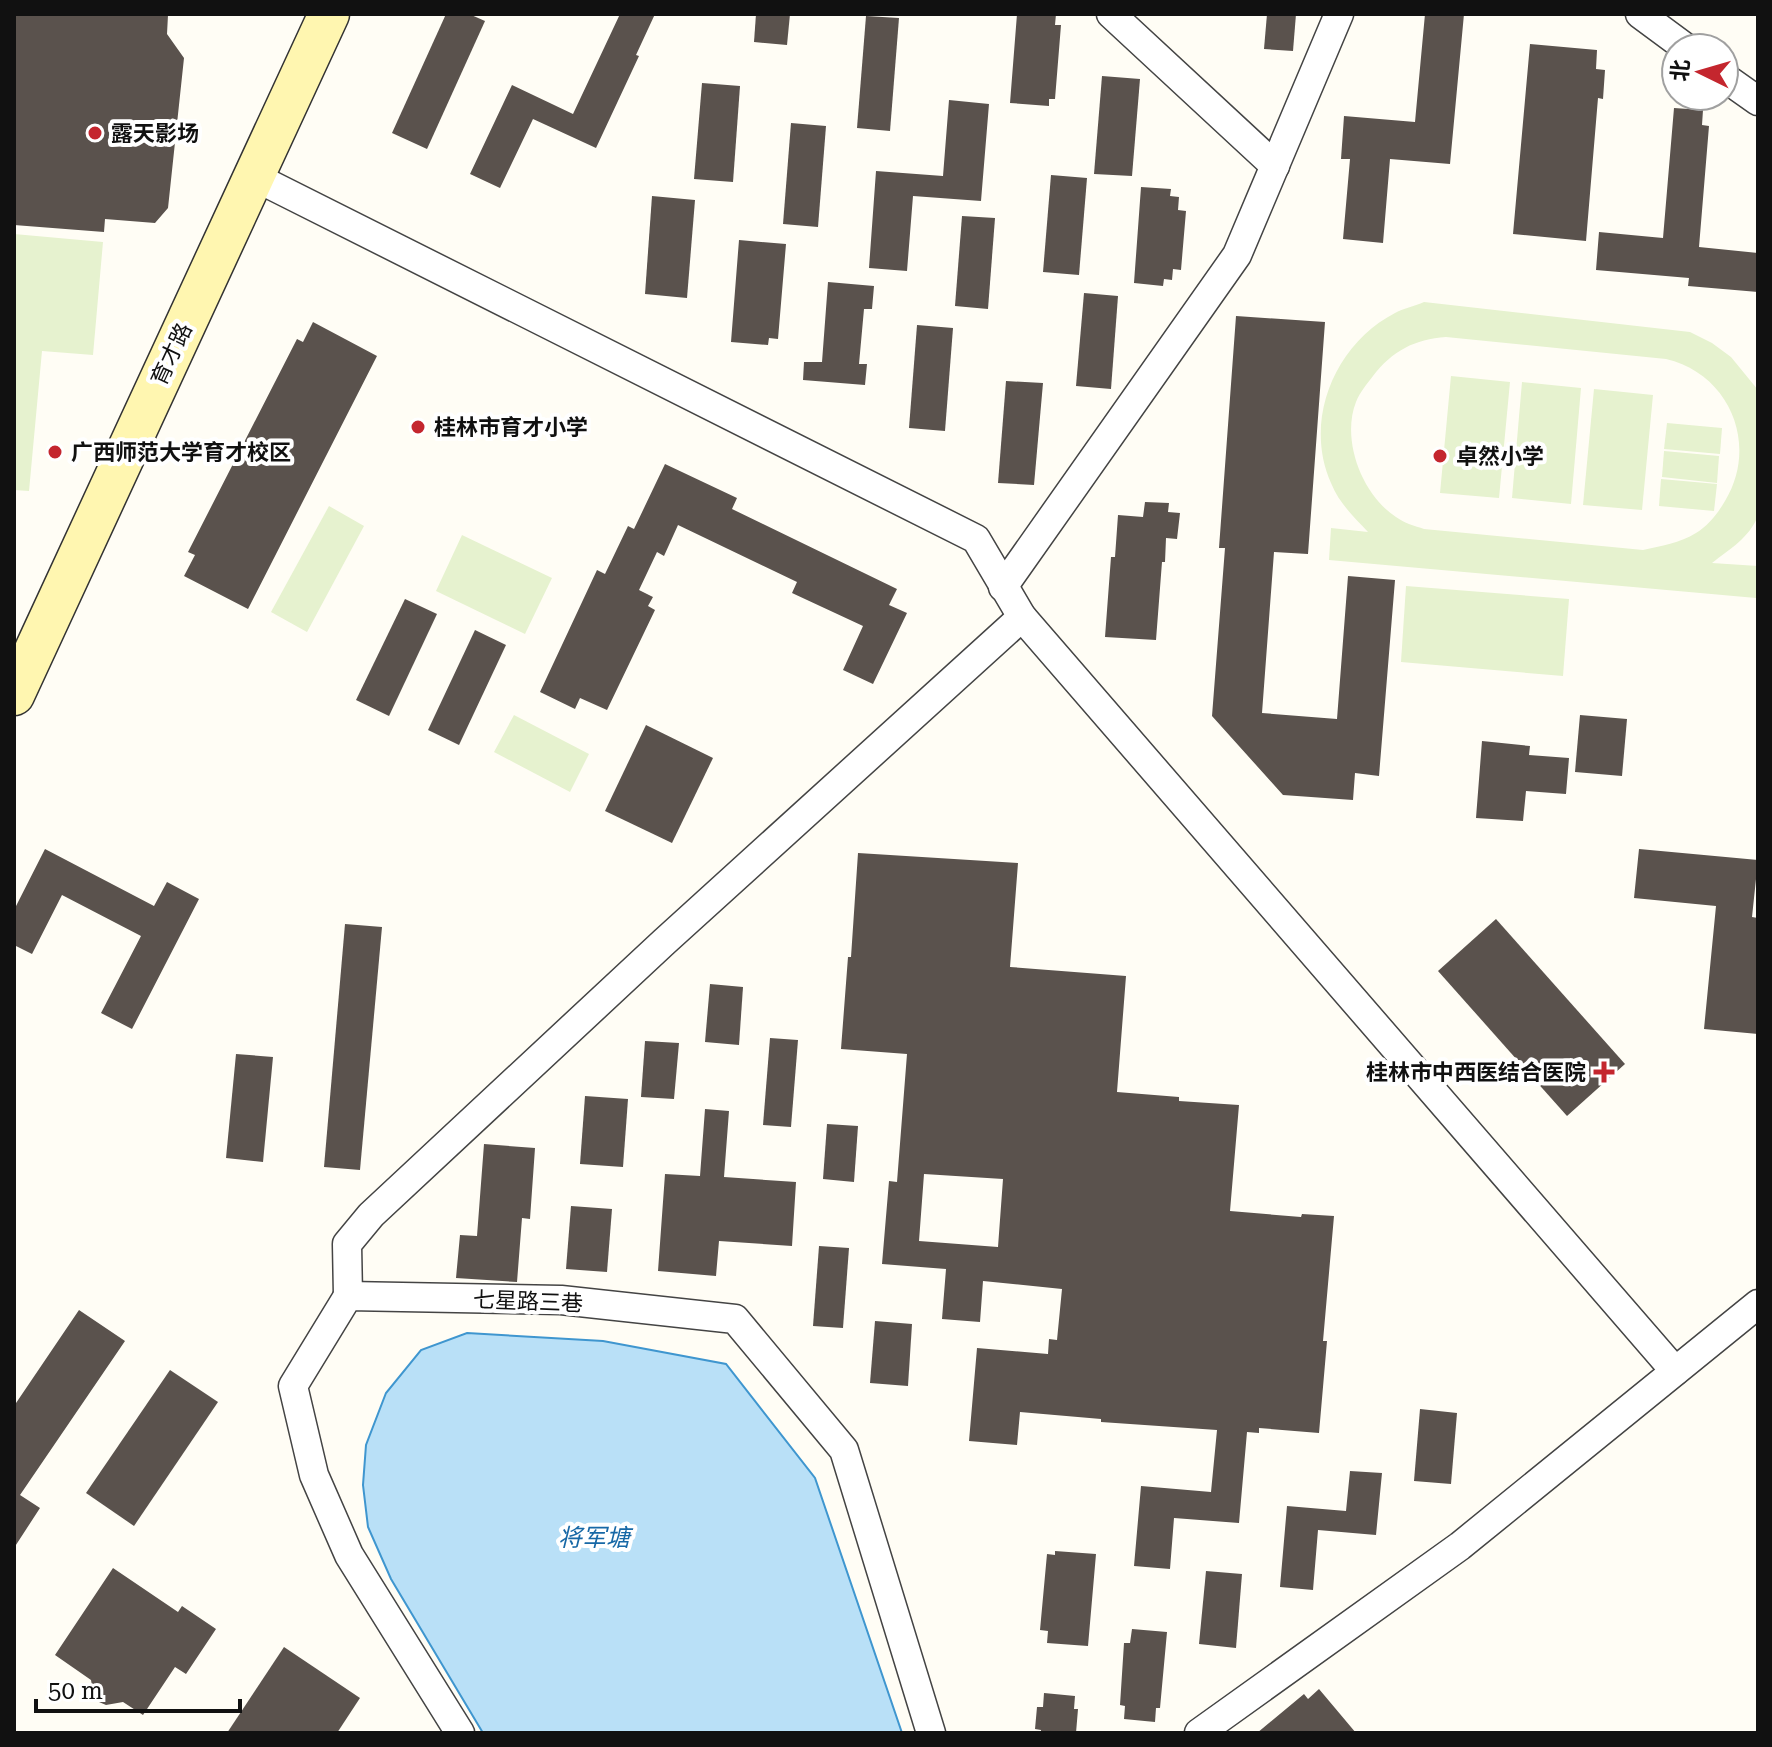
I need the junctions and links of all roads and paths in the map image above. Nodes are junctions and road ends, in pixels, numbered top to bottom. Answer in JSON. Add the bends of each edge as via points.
{"nodes":[{"id":1,"x":329,"y":14,"type":"edge"},
{"id":2,"x":1111,"y":14,"type":"edge"},
{"id":3,"x":1339,"y":14,"type":"edge"},
{"id":4,"x":1640,"y":14,"type":"edge"},
{"id":5,"x":1664,"y":32,"type":"edge"},
{"id":6,"x":1740,"y":88,"type":"edge"},
{"id":7,"x":1758,"y":101,"type":"edge"},
{"id":8,"x":1275,"y":166,"type":"junction"},
{"id":9,"x":253,"y":176,"type":"junction"},
{"id":10,"x":1003,"y":587,"type":"junction"},
{"id":11,"x":1022,"y":617,"type":"junction"},
{"id":12,"x":14,"y":695,"type":"edge"},
{"id":13,"x":348,"y":1296,"type":"junction"},
{"id":14,"x":1758,"y":1304,"type":"edge"},
{"id":15,"x":1675,"y":1371,"type":"junction"},
{"id":16,"x":460,"y":1733,"type":"edge"},
{"id":17,"x":931,"y":1733,"type":"edge"},
{"id":18,"x":1199,"y":1733,"type":"edge"}],
"edges":[{"from":1,"to":9,"type":"main road","name":"育才路"},
{"from":2,"to":8,"type":"street"},
{"from":3,"to":8,"type":"street"},
{"from":4,"to":5,"type":"street"},
{"from":6,"to":7,"type":"street"},
{"from":8,"to":10,"type":"street","via":[[1237,255]]},
{"from":9,"to":10,"type":"street","via":[[976,539]]},
{"from":9,"to":12,"type":"main road","name":"育才路"},
{"from":10,"to":11,"type":"street"},
{"from":11,"to":13,"type":"street","via":[[371,1215],[347,1244]]},
{"from":11,"to":15,"type":"street"},
{"from":13,"to":16,"type":"street","via":[[293,1386],[314,1475],[349,1555]]},
{"from":13,"to":17,"type":"street","name":"七星路三巷","via":[[561,1300],[735,1319],[844,1450]]},
{"from":14,"to":15,"type":"street"},
{"from":15,"to":18,"type":"street","via":[[1460,1546]]}]}
